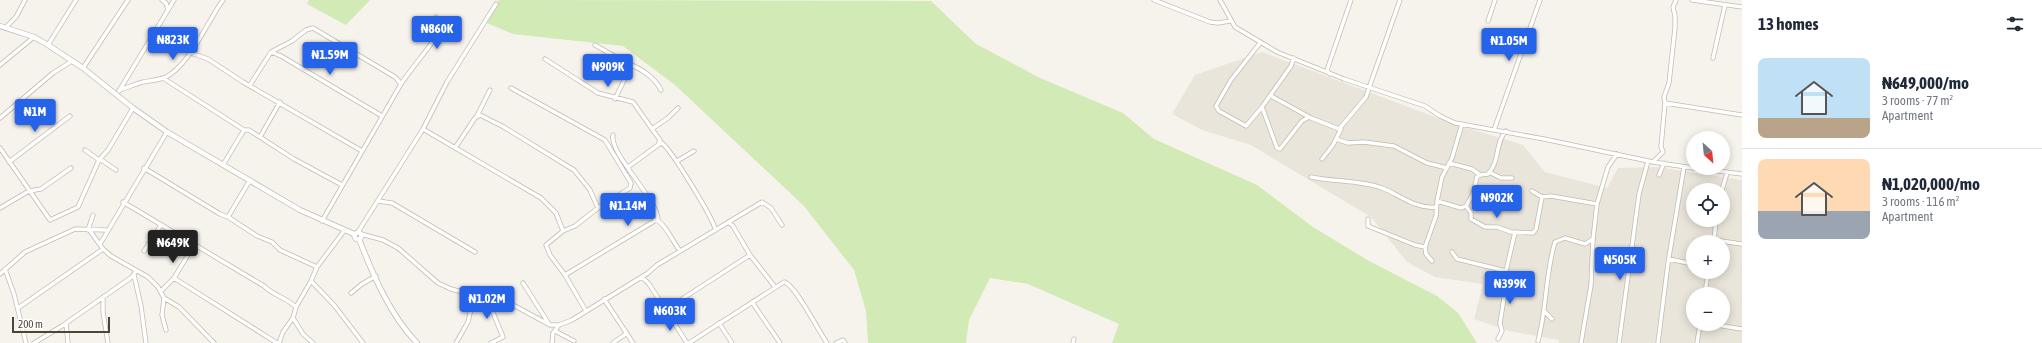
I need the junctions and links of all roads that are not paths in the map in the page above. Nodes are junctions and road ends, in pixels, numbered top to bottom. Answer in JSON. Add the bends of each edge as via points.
{"nodes":[{"id":1,"x":18,"y":0,"type":"edge"},
{"id":2,"x":25,"y":0,"type":"edge"},
{"id":3,"x":76,"y":0,"type":"edge"},
{"id":4,"x":128,"y":0,"type":"edge"},
{"id":5,"x":162,"y":0,"type":"edge"},
{"id":6,"x":174,"y":0,"type":"edge"},
{"id":7,"x":223,"y":0,"type":"edge"},
{"id":8,"x":1154,"y":0,"type":"edge"},
{"id":9,"x":1220,"y":0,"type":"edge"},
{"id":10,"x":1351,"y":0,"type":"edge"},
{"id":11,"x":1400,"y":0,"type":"edge"},
{"id":12,"x":1495,"y":0,"type":"edge"},
{"id":13,"x":1540,"y":0,"type":"edge"},
{"id":14,"x":1676,"y":0,"type":"edge"},
{"id":15,"x":1692,"y":0,"type":"edge"},
{"id":16,"x":496,"y":4,"type":"dead end"},
{"id":17,"x":22,"y":5,"type":"junction"},
{"id":18,"x":1725,"y":5,"type":"junction"},
{"id":19,"x":1742,"y":7,"type":"edge"},
{"id":20,"x":168,"y":10,"type":"junction"},
{"id":21,"x":436,"y":17,"type":"dead end"},
{"id":22,"x":1230,"y":21,"type":"junction"},
{"id":23,"x":1488,"y":21,"type":"dead end"},
{"id":24,"x":0,"y":26,"type":"edge"},
{"id":25,"x":6,"y":28,"type":"junction"},
{"id":26,"x":34,"y":37,"type":"junction"},
{"id":27,"x":1260,"y":43,"type":"junction"},
{"id":28,"x":48,"y":45,"type":"junction"},
{"id":29,"x":595,"y":45,"type":"dead end"},
{"id":30,"x":271,"y":52,"type":"junction"},
{"id":31,"x":191,"y":53,"type":"junction"},
{"id":32,"x":1294,"y":58,"type":"junction"},
{"id":33,"x":1713,"y":58,"type":"dead end"},
{"id":34,"x":545,"y":59,"type":"dead end"},
{"id":35,"x":72,"y":61,"type":"junction"},
{"id":36,"x":628,"y":64,"type":"junction"},
{"id":37,"x":0,"y":65,"type":"edge"},
{"id":38,"x":636,"y":66,"type":"junction"},
{"id":39,"x":1328,"y":67,"type":"junction"},
{"id":40,"x":83,"y":68,"type":"junction"},
{"id":41,"x":629,"y":70,"type":"junction"},
{"id":42,"x":1321,"y":70,"type":"junction"},
{"id":43,"x":1330,"y":74,"type":"junction"},
{"id":44,"x":163,"y":78,"type":"junction"},
{"id":45,"x":401,"y":84,"type":"junction"},
{"id":46,"x":250,"y":85,"type":"junction"},
{"id":47,"x":510,"y":88,"type":"dead end"},
{"id":48,"x":1369,"y":88,"type":"junction"},
{"id":49,"x":490,"y":90,"type":"dead end"},
{"id":50,"x":661,"y":90,"type":"dead end"},
{"id":51,"x":117,"y":92,"type":"junction"},
{"id":52,"x":1271,"y":96,"type":"junction"},
{"id":53,"x":615,"y":99,"type":"junction"},
{"id":54,"x":280,"y":102,"type":"junction"},
{"id":55,"x":1665,"y":103,"type":"junction"},
{"id":56,"x":1262,"y":107,"type":"junction"},
{"id":57,"x":133,"y":108,"type":"junction"},
{"id":58,"x":678,"y":108,"type":"dead end"},
{"id":59,"x":1742,"y":115,"type":"edge"},
{"id":60,"x":70,"y":116,"type":"dead end"},
{"id":61,"x":382,"y":116,"type":"junction"},
{"id":62,"x":477,"y":116,"type":"junction"},
{"id":63,"x":1309,"y":117,"type":"junction"},
{"id":64,"x":0,"y":118,"type":"edge"},
{"id":65,"x":1462,"y":124,"type":"junction"},
{"id":66,"x":423,"y":129,"type":"junction"},
{"id":67,"x":652,"y":129,"type":"junction"},
{"id":68,"x":1341,"y":129,"type":"junction"},
{"id":69,"x":244,"y":130,"type":"junction"},
{"id":70,"x":1494,"y":130,"type":"junction"},
{"id":71,"x":1506,"y":131,"type":"junction"},
{"id":72,"x":167,"y":132,"type":"junction"},
{"id":73,"x":613,"y":135,"type":"dead end"},
{"id":74,"x":260,"y":137,"type":"junction"},
{"id":75,"x":1336,"y":139,"type":"junction"},
{"id":76,"x":660,"y":140,"type":"junction"},
{"id":77,"x":662,"y":144,"type":"junction"},
{"id":78,"x":658,"y":145,"type":"junction"},
{"id":79,"x":0,"y":148,"type":"edge"},
{"id":80,"x":455,"y":148,"type":"junction"},
{"id":81,"x":85,"y":150,"type":"dead end"},
{"id":82,"x":362,"y":151,"type":"junction"},
{"id":83,"x":694,"y":151,"type":"dead end"},
{"id":84,"x":1617,"y":154,"type":"junction"},
{"id":85,"x":100,"y":160,"type":"junction"},
{"id":86,"x":1322,"y":160,"type":"dead end"},
{"id":87,"x":677,"y":161,"type":"junction"},
{"id":88,"x":1648,"y":161,"type":"junction"},
{"id":89,"x":9,"y":162,"type":"junction"},
{"id":90,"x":1653,"y":162,"type":"junction"},
{"id":91,"x":1449,"y":163,"type":"junction"},
{"id":92,"x":1664,"y":163,"type":"junction"},
{"id":93,"x":223,"y":165,"type":"junction"},
{"id":94,"x":628,"y":167,"type":"junction"},
{"id":95,"x":1684,"y":167,"type":"joint"},
{"id":96,"x":71,"y":168,"type":"dead end"},
{"id":97,"x":144,"y":168,"type":"junction"},
{"id":98,"x":1447,"y":168,"type":"junction"},
{"id":99,"x":116,"y":170,"type":"dead end"},
{"id":100,"x":1489,"y":172,"type":"junction"},
{"id":101,"x":1730,"y":173,"type":"edge"},
{"id":102,"x":1742,"y":174,"type":"edge"},
{"id":103,"x":1480,"y":175,"type":"junction"},
{"id":104,"x":1659,"y":175,"type":"dead end"},
{"id":105,"x":1311,"y":177,"type":"dead end"},
{"id":106,"x":1512,"y":178,"type":"dead end"},
{"id":107,"x":250,"y":180,"type":"junction"},
{"id":108,"x":342,"y":186,"type":"junction"},
{"id":109,"x":27,"y":191,"type":"junction"},
{"id":110,"x":1532,"y":191,"type":"dead end"},
{"id":111,"x":1542,"y":197,"type":"junction"},
{"id":112,"x":378,"y":201,"type":"junction"},
{"id":113,"x":1437,"y":201,"type":"junction"},
{"id":114,"x":123,"y":202,"type":"junction"},
{"id":115,"x":1597,"y":204,"type":"junction"},
{"id":116,"x":1466,"y":206,"type":"junction"},
{"id":117,"x":1436,"y":207,"type":"junction"},
{"id":118,"x":0,"y":208,"type":"edge"},
{"id":119,"x":598,"y":208,"type":"junction"},
{"id":120,"x":93,"y":215,"type":"dead end"},
{"id":121,"x":228,"y":216,"type":"junction"},
{"id":122,"x":1368,"y":219,"type":"dead end"},
{"id":123,"x":658,"y":220,"type":"junction"},
{"id":124,"x":322,"y":221,"type":"junction"},
{"id":125,"x":728,"y":222,"type":"junction"},
{"id":126,"x":161,"y":225,"type":"junction"},
{"id":127,"x":782,"y":225,"type":"dead end"},
{"id":128,"x":715,"y":229,"type":"junction"},
{"id":129,"x":89,"y":230,"type":"junction"},
{"id":130,"x":106,"y":230,"type":"junction"},
{"id":131,"x":344,"y":231,"type":"junction"},
{"id":132,"x":563,"y":231,"type":"junction"},
{"id":133,"x":1515,"y":232,"type":"junction"},
{"id":134,"x":358,"y":233,"type":"junction"},
{"id":135,"x":1592,"y":239,"type":"junction"},
{"id":136,"x":1730,"y":243,"type":"edge"},
{"id":137,"x":100,"y":244,"type":"junction"},
{"id":138,"x":1742,"y":244,"type":"edge"},
{"id":139,"x":194,"y":245,"type":"junction"},
{"id":140,"x":1425,"y":247,"type":"junction"},
{"id":141,"x":103,"y":249,"type":"junction"},
{"id":142,"x":144,"y":251,"type":"dead end"},
{"id":143,"x":680,"y":251,"type":"junction"},
{"id":144,"x":475,"y":252,"type":"dead end"},
{"id":145,"x":1452,"y":252,"type":"dead end"},
{"id":146,"x":750,"y":255,"type":"junction"},
{"id":147,"x":1669,"y":259,"type":"junction"},
{"id":148,"x":1432,"y":261,"type":"dead end"},
{"id":149,"x":1686,"y":263,"type":"edge"},
{"id":150,"x":317,"y":267,"type":"junction"},
{"id":151,"x":5,"y":269,"type":"junction"},
{"id":152,"x":136,"y":271,"type":"junction"},
{"id":153,"x":1506,"y":271,"type":"junction"},
{"id":154,"x":0,"y":274,"type":"edge"},
{"id":155,"x":134,"y":275,"type":"junction"},
{"id":156,"x":565,"y":275,"type":"junction"},
{"id":157,"x":376,"y":276,"type":"junction"},
{"id":158,"x":642,"y":277,"type":"junction"},
{"id":159,"x":174,"y":278,"type":"junction"},
{"id":160,"x":311,"y":281,"type":"junction"},
{"id":161,"x":522,"y":283,"type":"dead end"},
{"id":162,"x":775,"y":287,"type":"junction"},
{"id":163,"x":161,"y":291,"type":"junction"},
{"id":164,"x":351,"y":293,"type":"dead end"},
{"id":165,"x":104,"y":296,"type":"junction"},
{"id":166,"x":474,"y":296,"type":"junction"},
{"id":167,"x":164,"y":298,"type":"junction"},
{"id":168,"x":487,"y":298,"type":"junction"},
{"id":169,"x":16,"y":299,"type":"junction"},
{"id":170,"x":604,"y":299,"type":"junction"},
{"id":171,"x":27,"y":301,"type":"junction"},
{"id":172,"x":752,"y":302,"type":"junction"},
{"id":173,"x":296,"y":307,"type":"junction"},
{"id":174,"x":18,"y":308,"type":"junction"},
{"id":175,"x":665,"y":310,"type":"junction"},
{"id":176,"x":586,"y":311,"type":"junction"},
{"id":177,"x":1544,"y":312,"type":"junction"},
{"id":178,"x":542,"y":313,"type":"junction"},
{"id":179,"x":536,"y":317,"type":"junction"},
{"id":180,"x":293,"y":318,"type":"junction"},
{"id":181,"x":1552,"y":319,"type":"dead end"},
{"id":182,"x":719,"y":323,"type":"junction"},
{"id":183,"x":550,"y":325,"type":"junction"},
{"id":184,"x":559,"y":325,"type":"junction"},
{"id":185,"x":64,"y":327,"type":"junction"},
{"id":186,"x":1730,"y":327,"type":"edge"},
{"id":187,"x":1742,"y":329,"type":"edge"},
{"id":188,"x":166,"y":330,"type":"dead end"},
{"id":189,"x":1699,"y":331,"type":"edge"},
{"id":190,"x":554,"y":332,"type":"junction"},
{"id":191,"x":627,"y":333,"type":"junction"},
{"id":192,"x":460,"y":338,"type":"junction"},
{"id":193,"x":1498,"y":339,"type":"dead end"},
{"id":194,"x":1538,"y":341,"type":"dead end"},
{"id":195,"x":574,"y":342,"type":"dead end"},
{"id":196,"x":26,"y":343,"type":"edge"},
{"id":197,"x":34,"y":343,"type":"edge"},
{"id":198,"x":68,"y":343,"type":"edge"},
{"id":199,"x":108,"y":343,"type":"edge"},
{"id":200,"x":146,"y":343,"type":"edge"},
{"id":201,"x":214,"y":343,"type":"edge"},
{"id":202,"x":278,"y":343,"type":"edge"},
{"id":203,"x":313,"y":343,"type":"edge"},
{"id":204,"x":363,"y":343,"type":"edge"},
{"id":205,"x":417,"y":343,"type":"edge"},
{"id":206,"x":456,"y":343,"type":"edge"},
{"id":207,"x":462,"y":343,"type":"edge"},
{"id":208,"x":491,"y":343,"type":"edge"},
{"id":209,"x":552,"y":343,"type":"edge"},
{"id":210,"x":613,"y":343,"type":"edge"},
{"id":211,"x":633,"y":343,"type":"edge"},
{"id":212,"x":688,"y":343,"type":"edge"},
{"id":213,"x":732,"y":343,"type":"edge"},
{"id":214,"x":780,"y":343,"type":"edge"},
{"id":215,"x":826,"y":343,"type":"edge"},
{"id":216,"x":836,"y":343,"type":"edge"},
{"id":217,"x":845,"y":343,"type":"edge"},
{"id":218,"x":1581,"y":343,"type":"edge"},
{"id":219,"x":1619,"y":343,"type":"edge"},
{"id":220,"x":1658,"y":343,"type":"edge"},
{"id":221,"x":1697,"y":343,"type":"edge"}],
"edges":[{"from":1,"to":17,"type":"street"},
{"from":2,"to":17,"type":"street"},
{"from":3,"to":28,"type":"street"},
{"from":4,"to":40,"type":"street"},
{"from":5,"to":20,"type":"street"},
{"from":6,"to":20,"type":"street"},
{"from":7,"to":31,"type":"street"},
{"from":8,"to":22,"type":"street","via":[[1210,22]]},
{"from":9,"to":22,"type":"street"},
{"from":10,"to":39,"type":"street"},
{"from":11,"to":48,"type":"street"},
{"from":12,"to":23,"type":"street"},
{"from":13,"to":70,"type":"street"},
{"from":14,"to":55,"type":"street","via":[[1673,7],[1675,28]]},
{"from":15,"to":18,"type":"street"},
{"from":16,"to":66,"type":"street","via":[[447,82]]},
{"from":17,"to":25,"type":"street"},
{"from":18,"to":19,"type":"street"},
{"from":18,"to":33,"type":"street"},
{"from":20,"to":51,"type":"street"},
{"from":21,"to":45,"type":"street","via":[[444,24],[426,53],[414,64]]},
{"from":22,"to":27,"type":"street","via":[[1235,28]]},
{"from":24,"to":25,"type":"street"},
{"from":25,"to":26,"type":"street"},
{"from":26,"to":28,"type":"street"},
{"from":26,"to":37,"type":"street"},
{"from":27,"to":32,"type":"street"},
{"from":27,"to":56,"type":"street","via":[[1231,80],[1216,106],[1219,111],[1246,126]]},
{"from":28,"to":35,"type":"street"},
{"from":29,"to":36,"type":"street"},
{"from":30,"to":45,"type":"street","via":[[313,28],[395,77]]},
{"from":30,"to":46,"type":"street"},
{"from":30,"to":61,"type":"street"},
{"from":31,"to":44,"type":"street"},
{"from":31,"to":46,"type":"street","via":[[208,59]]},
{"from":32,"to":42,"type":"street"},
{"from":32,"to":52,"type":"street"},
{"from":34,"to":53,"type":"street","via":[[598,93]]},
{"from":35,"to":40,"type":"street"},
{"from":35,"to":64,"type":"street"},
{"from":36,"to":38,"type":"street"},
{"from":36,"to":41,"type":"street"},
{"from":38,"to":41,"type":"street"},
{"from":38,"to":50,"type":"street","via":[[657,82]]},
{"from":39,"to":42,"type":"street"},
{"from":39,"to":43,"type":"street","via":[[1327,71]]},
{"from":40,"to":51,"type":"street"},
{"from":41,"to":53,"type":"street"},
{"from":42,"to":43,"type":"street"},
{"from":43,"to":48,"type":"street"},
{"from":44,"to":51,"type":"street"},
{"from":44,"to":69,"type":"street"},
{"from":45,"to":61,"type":"street"},
{"from":46,"to":54,"type":"street"},
{"from":47,"to":119,"type":"street","via":[[605,140],[632,186]]},
{"from":48,"to":65,"type":"street","via":[[1425,106],[1440,116]]},
{"from":48,"to":68,"type":"street","via":[[1366,97]]},
{"from":49,"to":62,"type":"street"},
{"from":51,"to":57,"type":"street"},
{"from":52,"to":56,"type":"street"},
{"from":52,"to":63,"type":"street"},
{"from":53,"to":67,"type":"street","via":[[633,102]]},
{"from":54,"to":74,"type":"street"},
{"from":54,"to":82,"type":"street"},
{"from":55,"to":59,"type":"street"},
{"from":55,"to":90,"type":"street","via":[[1661,147],[1663,152]]},
{"from":56,"to":63,"type":"street","via":[[1274,144],[1280,149],[1302,121]]},
{"from":57,"to":72,"type":"street"},
{"from":57,"to":85,"type":"street"},
{"from":58,"to":67,"type":"street"},
{"from":60,"to":89,"type":"street"},
{"from":61,"to":82,"type":"street"},
{"from":62,"to":80,"type":"street"},
{"from":62,"to":119,"type":"street","via":[[480,115],[502,126],[574,170],[590,190]]},
{"from":63,"to":68,"type":"street","via":[[1335,129]]},
{"from":65,"to":70,"type":"street"},
{"from":65,"to":91,"type":"street"},
{"from":66,"to":80,"type":"street"},
{"from":66,"to":112,"type":"street"},
{"from":67,"to":76,"type":"street"},
{"from":68,"to":75,"type":"street"},
{"from":69,"to":74,"type":"street","via":[[249,130]]},
{"from":69,"to":93,"type":"street"},
{"from":70,"to":71,"type":"street"},
{"from":71,"to":84,"type":"street"},
{"from":71,"to":100,"type":"street","via":[[1496,161]]},
{"from":72,"to":93,"type":"street"},
{"from":72,"to":97,"type":"street"},
{"from":73,"to":94,"type":"street","via":[[613,141]]},
{"from":74,"to":108,"type":"street"},
{"from":75,"to":86,"type":"street"},
{"from":75,"to":98,"type":"street","via":[[1348,143],[1394,146],[1427,163]]},
{"from":76,"to":77,"type":"street"},
{"from":76,"to":78,"type":"street"},
{"from":77,"to":78,"type":"street"},
{"from":77,"to":87,"type":"street"},
{"from":78,"to":94,"type":"street"},
{"from":79,"to":89,"type":"street"},
{"from":80,"to":132,"type":"street","via":[[541,198],[556,213]]},
{"from":81,"to":85,"type":"street"},
{"from":82,"to":108,"type":"street"},
{"from":83,"to":87,"type":"street"},
{"from":84,"to":88,"type":"street"},
{"from":84,"to":115,"type":"street","via":[[1608,167]]},
{"from":85,"to":99,"type":"street"},
{"from":85,"to":109,"type":"street","via":[[78,207],[50,220]]},
{"from":87,"to":128,"type":"street","via":[[711,217]]},
{"from":88,"to":90,"type":"street"},
{"from":88,"to":219,"type":"street","via":[[1639,194]]},
{"from":89,"to":109,"type":"street"},
{"from":90,"to":92,"type":"street"},
{"from":91,"to":98,"type":"street"},
{"from":91,"to":103,"type":"street","via":[[1472,169]]},
{"from":92,"to":95,"type":"street"},
{"from":92,"to":104,"type":"street"},
{"from":93,"to":107,"type":"street"},
{"from":94,"to":123,"type":"street","via":[[656,212]]},
{"from":95,"to":147,"type":"street"},
{"from":96,"to":109,"type":"street","via":[[41,189]]},
{"from":97,"to":114,"type":"street"},
{"from":97,"to":121,"type":"street","via":[[220,214]]},
{"from":98,"to":113,"type":"street","via":[[1442,177]]},
{"from":100,"to":103,"type":"street"},
{"from":100,"to":106,"type":"street","via":[[1501,178]]},
{"from":101,"to":102,"type":"street"},
{"from":103,"to":116,"type":"street"},
{"from":105,"to":117,"type":"street","via":[[1382,188],[1412,202]]},
{"from":107,"to":121,"type":"street"},
{"from":107,"to":124,"type":"street"},
{"from":108,"to":124,"type":"street"},
{"from":109,"to":118,"type":"street","via":[[17,200]]},
{"from":110,"to":111,"type":"street"},
{"from":111,"to":115,"type":"street","via":[[1551,196]]},
{"from":111,"to":133,"type":"street","via":[[1533,234]]},
{"from":112,"to":134,"type":"street"},
{"from":112,"to":144,"type":"street","via":[[392,203]]},
{"from":113,"to":116,"type":"street","via":[[1461,208]]},
{"from":113,"to":117,"type":"street"},
{"from":114,"to":126,"type":"street"},
{"from":114,"to":130,"type":"street"},
{"from":115,"to":135,"type":"street"},
{"from":116,"to":133,"type":"street","via":[[1471,213],[1471,219],[1477,224]]},
{"from":117,"to":140,"type":"street","via":[[1436,216]]},
{"from":119,"to":132,"type":"street","via":[[575,226]]},
{"from":120,"to":129,"type":"street"},
{"from":121,"to":150,"type":"street","via":[[257,236],[272,242],[280,250]]},
{"from":122,"to":140,"type":"street","via":[[1368,226]]},
{"from":123,"to":143,"type":"street","via":[[662,222]]},
{"from":123,"to":156,"type":"street","via":[[652,221]]},
{"from":124,"to":131,"type":"street"},
{"from":125,"to":127,"type":"street","via":[[762,202],[771,208]]},
{"from":125,"to":128,"type":"street"},
{"from":125,"to":146,"type":"street","via":[[732,224]]},
{"from":126,"to":139,"type":"street"},
{"from":126,"to":142,"type":"street"},
{"from":128,"to":143,"type":"street"},
{"from":129,"to":130,"type":"street"},
{"from":129,"to":137,"type":"street"},
{"from":129,"to":151,"type":"street","via":[[75,229],[31,248]]},
{"from":130,"to":137,"type":"street"},
{"from":131,"to":134,"type":"street"},
{"from":131,"to":150,"type":"street"},
{"from":132,"to":156,"type":"street","via":[[546,245]]},
{"from":133,"to":153,"type":"street"},
{"from":134,"to":157,"type":"street","via":[[355,238],[359,239]]},
{"from":134,"to":166,"type":"street","via":[[383,240],[409,256],[438,283]]},
{"from":135,"to":177,"type":"street","via":[[1585,244],[1565,238],[1555,242],[1546,282]]},
{"from":135,"to":218,"type":"street","via":[[1591,285]]},
{"from":136,"to":138,"type":"street"},
{"from":137,"to":141,"type":"street"},
{"from":139,"to":159,"type":"street"},
{"from":139,"to":173,"type":"street"},
{"from":140,"to":148,"type":"street","via":[[1426,254]]},
{"from":141,"to":152,"type":"street"},
{"from":141,"to":171,"type":"street"},
{"from":143,"to":158,"type":"street"},
{"from":145,"to":153,"type":"street","via":[[1457,259]]},
{"from":146,"to":162,"type":"street"},
{"from":146,"to":175,"type":"street"},
{"from":147,"to":149,"type":"street"},
{"from":147,"to":220,"type":"street"},
{"from":150,"to":160,"type":"street"},
{"from":151,"to":154,"type":"street"},
{"from":151,"to":169,"type":"street"},
{"from":152,"to":155,"type":"street"},
{"from":152,"to":163,"type":"street","via":[[148,276]]},
{"from":153,"to":193,"type":"street","via":[[1500,323],[1502,332]]},
{"from":155,"to":165,"type":"street"},
{"from":155,"to":200,"type":"street","via":[[142,306]]},
{"from":156,"to":176,"type":"street"},
{"from":157,"to":164,"type":"street"},
{"from":157,"to":205,"type":"street","via":[[402,325]]},
{"from":158,"to":170,"type":"street"},
{"from":158,"to":175,"type":"street"},
{"from":159,"to":163,"type":"street"},
{"from":159,"to":202,"type":"street"},
{"from":160,"to":173,"type":"street"},
{"from":160,"to":204,"type":"street","via":[[334,305]]},
{"from":161,"to":178,"type":"street"},
{"from":162,"to":172,"type":"street"},
{"from":162,"to":215,"type":"street","via":[[784,282],[790,285],[805,305]]},
{"from":163,"to":167,"type":"street"},
{"from":165,"to":185,"type":"street"},
{"from":165,"to":199,"type":"street","via":[[102,303]]},
{"from":166,"to":168,"type":"street"},
{"from":166,"to":192,"type":"street","via":[[468,322]]},
{"from":167,"to":188,"type":"street","via":[[162,315]]},
{"from":167,"to":201,"type":"street","via":[[179,307]]},
{"from":168,"to":179,"type":"street","via":[[521,308]]},
{"from":168,"to":208,"type":"street","via":[[504,339]]},
{"from":169,"to":171,"type":"street"},
{"from":169,"to":174,"type":"street"},
{"from":170,"to":176,"type":"street"},
{"from":170,"to":191,"type":"street"},
{"from":171,"to":174,"type":"street"},
{"from":172,"to":182,"type":"street"},
{"from":172,"to":214,"type":"street"},
{"from":173,"to":180,"type":"street"},
{"from":174,"to":196,"type":"street"},
{"from":175,"to":212,"type":"street"},
{"from":176,"to":184,"type":"street"},
{"from":177,"to":181,"type":"street"},
{"from":177,"to":194,"type":"street"},
{"from":178,"to":179,"type":"street"},
{"from":178,"to":183,"type":"street"},
{"from":179,"to":183,"type":"street"},
{"from":180,"to":202,"type":"street"},
{"from":180,"to":203,"type":"street"},
{"from":182,"to":212,"type":"street"},
{"from":182,"to":213,"type":"street"},
{"from":183,"to":184,"type":"street"},
{"from":183,"to":190,"type":"street"},
{"from":184,"to":190,"type":"street"},
{"from":185,"to":197,"type":"street"},
{"from":185,"to":198,"type":"street"},
{"from":186,"to":187,"type":"street"},
{"from":189,"to":221,"type":"street"},
{"from":190,"to":195,"type":"street"},
{"from":190,"to":209,"type":"street"},
{"from":191,"to":210,"type":"street"},
{"from":191,"to":211,"type":"street"},
{"from":192,"to":206,"type":"street"},
{"from":192,"to":207,"type":"street"},
{"from":216,"to":217,"type":"street","via":[[844,340]]}]}
